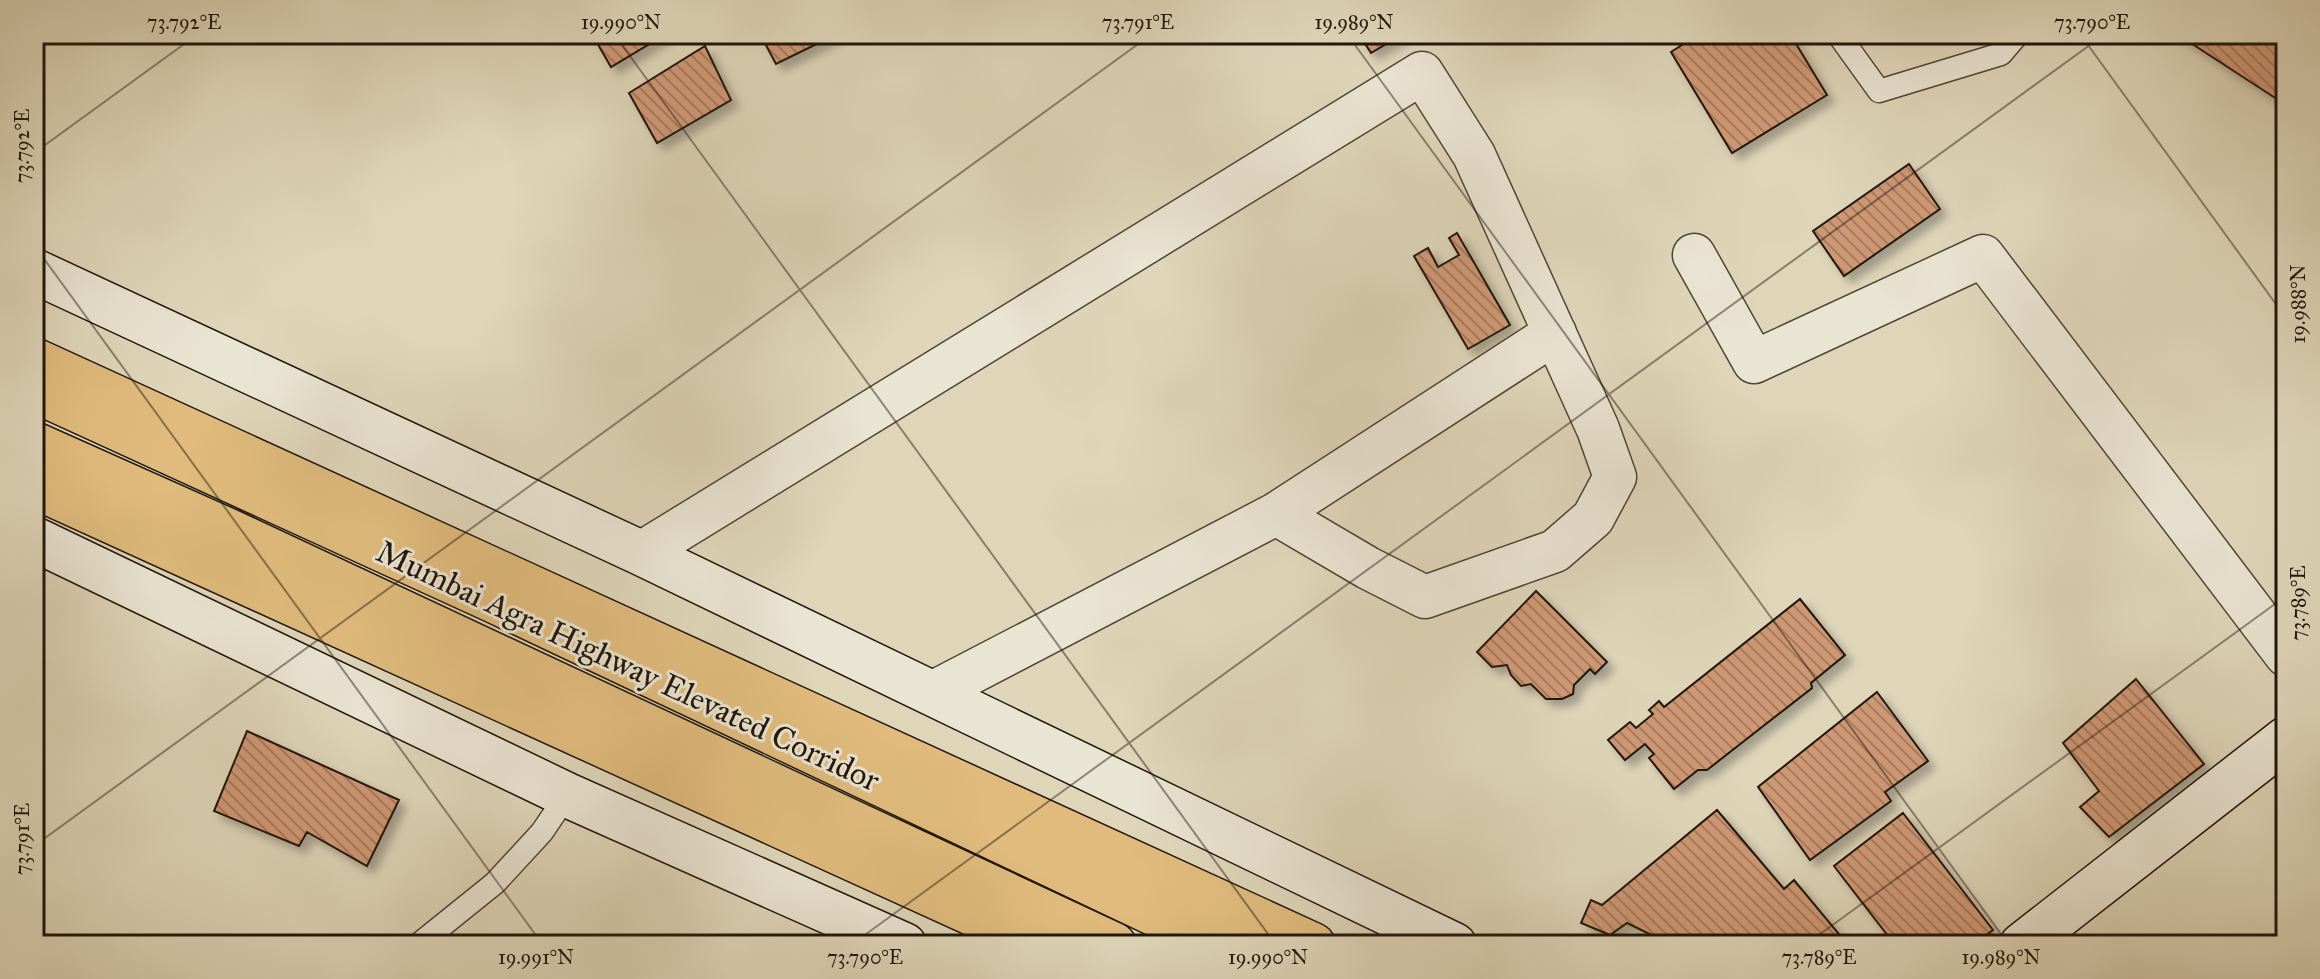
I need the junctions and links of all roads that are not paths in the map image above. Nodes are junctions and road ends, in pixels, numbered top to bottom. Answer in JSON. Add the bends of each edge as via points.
{"nodes":[{"id":1,"x":1838,"y":34,"type":"edge"},
{"id":2,"x":2018,"y":34,"type":"edge"},
{"id":3,"x":1694,"y":255,"type":"dead end"},
{"id":4,"x":34,"y":271,"type":"edge"},
{"id":5,"x":1555,"y":333,"type":"junction"},
{"id":6,"x":34,"y":360,"type":"edge"},
{"id":7,"x":34,"y":390,"type":"edge"},
{"id":8,"x":34,"y":444,"type":"edge"},
{"id":9,"x":34,"y":486,"type":"edge"},
{"id":10,"x":1276,"y":514,"type":"junction"},
{"id":11,"x":34,"y":539,"type":"edge"},
{"id":12,"x":641,"y":553,"type":"junction"},
{"id":13,"x":2286,"y":655,"type":"edge"},
{"id":14,"x":934,"y":692,"type":"junction"},
{"id":15,"x":2286,"y":739,"type":"edge"},
{"id":16,"x":567,"y":795,"type":"junction"},
{"id":17,"x":418,"y":945,"type":"edge"},
{"id":18,"x":904,"y":945,"type":"edge"},
{"id":19,"x":1042,"y":945,"type":"edge"},
{"id":20,"x":1114,"y":945,"type":"edge"},
{"id":21,"x":1221,"y":945,"type":"edge"},
{"id":22,"x":1313,"y":945,"type":"edge"},
{"id":23,"x":1454,"y":945,"type":"edge"},
{"id":24,"x":2022,"y":945,"type":"edge"}],
"edges":[{"from":1,"to":2,"type":"lane","via":[[1879,91],[2001,54]]},
{"from":3,"to":13,"type":"street","via":[[1754,362],[1983,256]]},
{"from":4,"to":12,"type":"street"},
{"from":5,"to":10,"type":"street"},
{"from":5,"to":10,"type":"street","via":[[1615,477],[1593,518],[1555,551],[1425,597]]},
{"from":5,"to":12,"type":"street","via":[[1474,155],[1422,73]]},
{"from":6,"to":22,"type":"main road"},
{"from":7,"to":21,"type":"main road","name":"Mumbai Agra Highway Elevated Corridor","via":[[497,602]]},
{"from":8,"to":20,"type":"main road","name":"Mumbai Agra Highway Elevated Corridor"},
{"from":9,"to":19,"type":"main road"},
{"from":10,"to":14,"type":"street"},
{"from":11,"to":16,"type":"street"},
{"from":12,"to":14,"type":"street"},
{"from":14,"to":23,"type":"street"},
{"from":15,"to":24,"type":"street"},
{"from":16,"to":17,"type":"lane","via":[[542,832],[495,883]]},
{"from":16,"to":18,"type":"street"}]}
